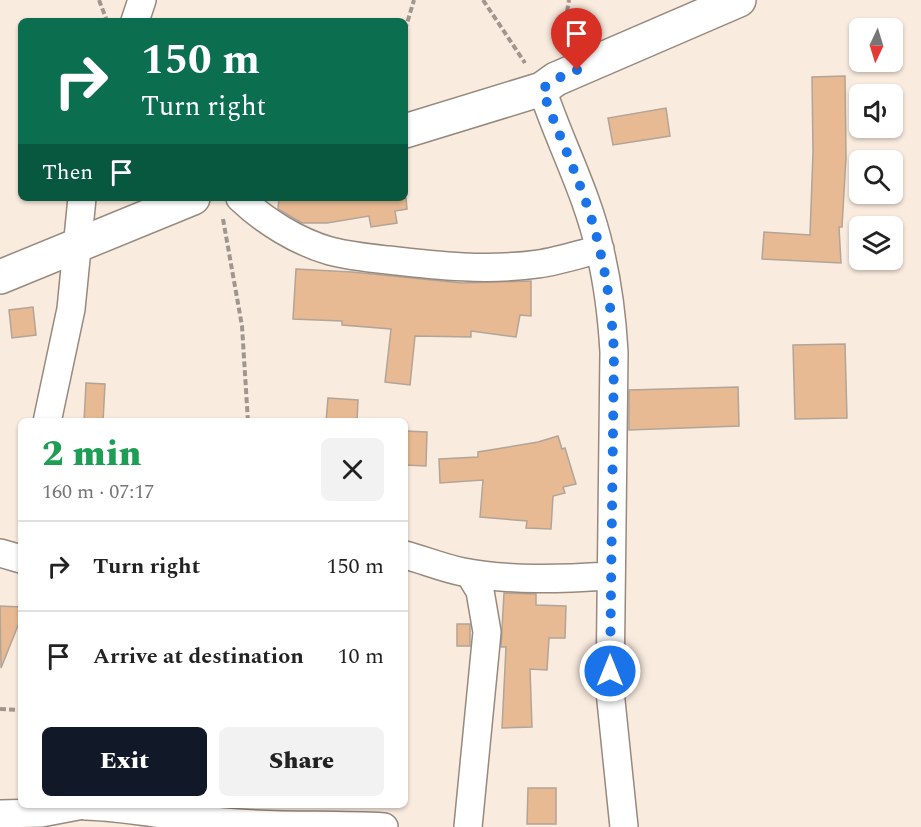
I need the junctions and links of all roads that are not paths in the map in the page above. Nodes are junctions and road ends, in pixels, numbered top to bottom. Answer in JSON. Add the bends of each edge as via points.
{"nodes":[{"id":1,"x":142,"y":0,"type":"edge"},
{"id":2,"x":739,"y":0,"type":"edge"},
{"id":3,"x":136,"y":18,"type":"edge"},
{"id":4,"x":549,"y":84,"type":"junction"},
{"id":5,"x":408,"y":130,"type":"edge"},
{"id":6,"x":82,"y":201,"type":"edge"},
{"id":7,"x":186,"y":201,"type":"edge"},
{"id":8,"x":231,"y":206,"type":"edge"},
{"id":9,"x":79,"y":245,"type":"junction"},
{"id":10,"x":600,"y":249,"type":"junction"},
{"id":11,"x":0,"y":277,"type":"edge"},
{"id":12,"x":48,"y":418,"type":"edge"},
{"id":13,"x":0,"y":553,"type":"edge"},
{"id":14,"x":408,"y":556,"type":"edge"},
{"id":15,"x":18,"y":558,"type":"edge"},
{"id":16,"x":470,"y":573,"type":"junction"},
{"id":17,"x":610,"y":576,"type":"junction"},
{"id":18,"x":70,"y":808,"type":"edge"},
{"id":19,"x":119,"y":808,"type":"edge"},
{"id":20,"x":0,"y":814,"type":"edge"},
{"id":21,"x":41,"y":815,"type":"edge"},
{"id":22,"x":384,"y":827,"type":"edge"},
{"id":23,"x":468,"y":827,"type":"edge"},
{"id":24,"x":624,"y":827,"type":"edge"}],
"edges":[{"from":1,"to":3,"type":"street"},
{"from":2,"to":4,"type":"street"},
{"from":4,"to":5,"type":"street"},
{"from":4,"to":10,"type":"street"},
{"from":6,"to":9,"type":"street"},
{"from":7,"to":9,"type":"street"},
{"from":8,"to":10,"type":"street","via":[[264,217],[330,251],[415,263],[502,268],[540,264]]},
{"from":9,"to":11,"type":"street"},
{"from":9,"to":12,"type":"street","via":[[71,309]]},
{"from":10,"to":17,"type":"street","via":[[611,306],[614,352]]},
{"from":13,"to":15,"type":"street"},
{"from":14,"to":16,"type":"street"},
{"from":16,"to":17,"type":"street","via":[[535,578]]},
{"from":16,"to":23,"type":"street","via":[[480,591],[487,632]]},
{"from":17,"to":24,"type":"street","via":[[612,722]]},
{"from":18,"to":21,"type":"street"},
{"from":19,"to":22,"type":"street","via":[[253,824]]},
{"from":20,"to":21,"type":"street"}]}
